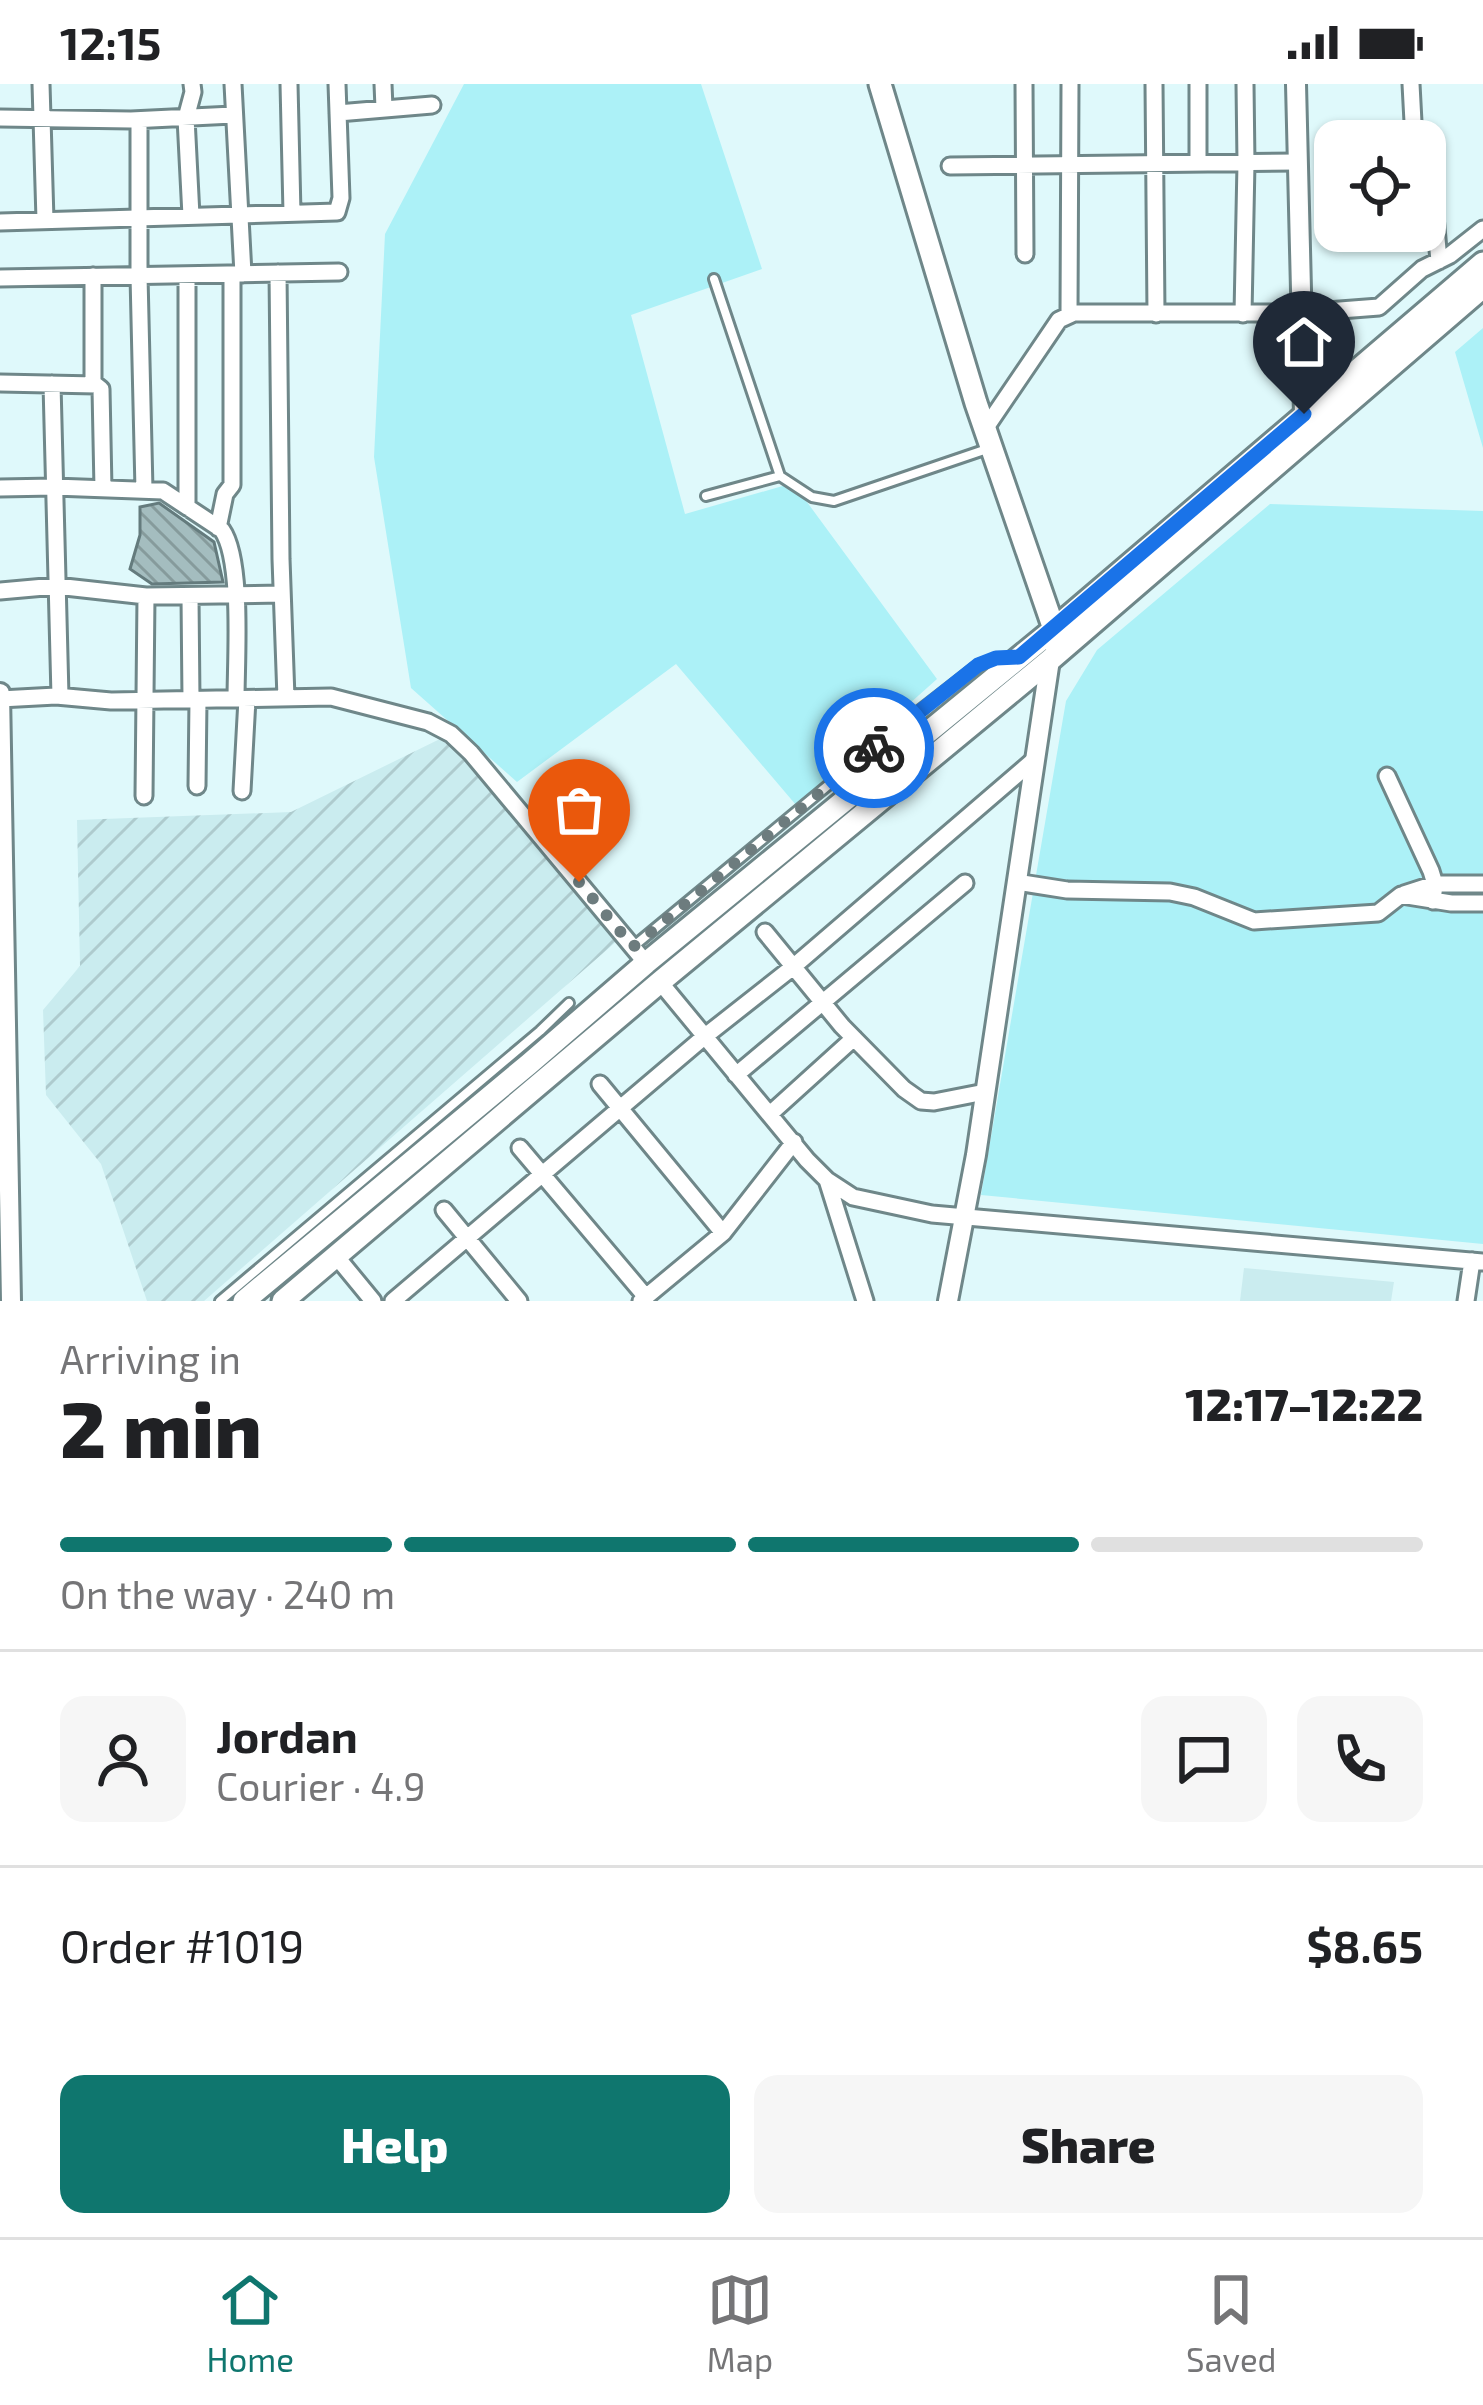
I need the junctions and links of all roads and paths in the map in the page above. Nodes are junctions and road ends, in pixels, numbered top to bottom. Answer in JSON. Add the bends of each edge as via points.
{"nodes":[{"id":1,"x":41,"y":84,"type":"edge"},
{"id":2,"x":192,"y":84,"type":"edge"},
{"id":3,"x":233,"y":84,"type":"edge"},
{"id":4,"x":289,"y":84,"type":"edge"},
{"id":5,"x":337,"y":84,"type":"edge"},
{"id":6,"x":383,"y":84,"type":"edge"},
{"id":7,"x":880,"y":84,"type":"edge"},
{"id":8,"x":1024,"y":84,"type":"edge"},
{"id":9,"x":1070,"y":84,"type":"edge"},
{"id":10,"x":1154,"y":84,"type":"edge"},
{"id":11,"x":1198,"y":84,"type":"edge"},
{"id":12,"x":1244,"y":84,"type":"edge"},
{"id":13,"x":1296,"y":84,"type":"edge"},
{"id":14,"x":1411,"y":84,"type":"edge"},
{"id":15,"x":432,"y":105,"type":"dead end"},
{"id":16,"x":384,"y":107,"type":"junction"},
{"id":17,"x":338,"y":113,"type":"junction"},
{"id":18,"x":233,"y":115,"type":"junction"},
{"id":19,"x":0,"y":118,"type":"edge"},
{"id":20,"x":187,"y":118,"type":"junction"},
{"id":21,"x":42,"y":119,"type":"junction"},
{"id":22,"x":139,"y":120,"type":"junction"},
{"id":23,"x":1413,"y":120,"type":"edge"},
{"id":24,"x":1298,"y":162,"type":"junction"},
{"id":25,"x":1198,"y":163,"type":"junction"},
{"id":26,"x":1246,"y":163,"type":"junction"},
{"id":27,"x":1070,"y":164,"type":"junction"},
{"id":28,"x":1155,"y":164,"type":"junction"},
{"id":29,"x":1023,"y":165,"type":"junction"},
{"id":30,"x":950,"y":166,"type":"dead end"},
{"id":31,"x":292,"y":213,"type":"junction"},
{"id":32,"x":241,"y":214,"type":"junction"},
{"id":33,"x":191,"y":216,"type":"junction"},
{"id":34,"x":140,"y":218,"type":"junction"},
{"id":35,"x":45,"y":220,"type":"junction"},
{"id":36,"x":0,"y":222,"type":"edge"},
{"id":37,"x":1483,"y":229,"type":"edge"},
{"id":38,"x":1438,"y":252,"type":"edge"},
{"id":39,"x":1025,"y":254,"type":"dead end"},
{"id":40,"x":1439,"y":261,"type":"junction"},
{"id":41,"x":1483,"y":262,"type":"edge"},
{"id":42,"x":339,"y":272,"type":"dead end"},
{"id":43,"x":278,"y":273,"type":"junction"},
{"id":44,"x":237,"y":274,"type":"junction"},
{"id":45,"x":188,"y":275,"type":"junction"},
{"id":46,"x":92,"y":276,"type":"junction"},
{"id":47,"x":139,"y":276,"type":"junction"},
{"id":48,"x":0,"y":278,"type":"edge"},
{"id":49,"x":714,"y":279,"type":"dead end"},
{"id":50,"x":1483,"y":287,"type":"edge"},
{"id":51,"x":1069,"y":314,"type":"junction"},
{"id":52,"x":1156,"y":314,"type":"junction"},
{"id":53,"x":1243,"y":314,"type":"junction"},
{"id":54,"x":1300,"y":314,"type":"junction"},
{"id":55,"x":0,"y":382,"type":"edge"},
{"id":56,"x":52,"y":384,"type":"junction"},
{"id":57,"x":93,"y":385,"type":"junction"},
{"id":58,"x":1304,"y":414,"type":"junction"},
{"id":59,"x":988,"y":438,"type":"junction"},
{"id":60,"x":779,"y":476,"type":"junction"},
{"id":61,"x":55,"y":487,"type":"junction"},
{"id":62,"x":0,"y":488,"type":"edge"},
{"id":63,"x":103,"y":489,"type":"junction"},
{"id":64,"x":144,"y":490,"type":"junction"},
{"id":65,"x":706,"y":496,"type":"dead end"},
{"id":66,"x":187,"y":507,"type":"junction"},
{"id":67,"x":218,"y":528,"type":"junction"},
{"id":68,"x":56,"y":586,"type":"junction"},
{"id":69,"x":0,"y":591,"type":"edge"},
{"id":70,"x":236,"y":593,"type":"junction"},
{"id":71,"x":282,"y":594,"type":"junction"},
{"id":72,"x":146,"y":596,"type":"junction"},
{"id":73,"x":190,"y":597,"type":"junction"},
{"id":74,"x":1054,"y":629,"type":"junction"},
{"id":75,"x":1049,"y":660,"type":"junction"},
{"id":76,"x":0,"y":695,"type":"edge"},
{"id":77,"x":60,"y":696,"type":"junction"},
{"id":78,"x":286,"y":698,"type":"junction"},
{"id":79,"x":242,"y":699,"type":"junction"},
{"id":80,"x":144,"y":700,"type":"junction"},
{"id":81,"x":195,"y":700,"type":"junction"},
{"id":82,"x":1035,"y":759,"type":"junction"},
{"id":83,"x":1387,"y":776,"type":"dead end"},
{"id":84,"x":197,"y":786,"type":"dead end"},
{"id":85,"x":242,"y":790,"type":"dead end"},
{"id":86,"x":144,"y":796,"type":"dead end"},
{"id":87,"x":1,"y":809,"type":"edge"},
{"id":88,"x":1016,"y":882,"type":"junction"},
{"id":89,"x":965,"y":883,"type":"dead end"},
{"id":90,"x":1483,"y":884,"type":"edge"},
{"id":91,"x":1434,"y":892,"type":"junction"},
{"id":92,"x":1483,"y":903,"type":"edge"},
{"id":93,"x":764,"y":932,"type":"dead end"},
{"id":94,"x":3,"y":951,"type":"edge"},
{"id":95,"x":639,"y":955,"type":"junction"},
{"id":96,"x":793,"y":967,"type":"junction"},
{"id":97,"x":660,"y":982,"type":"junction"},
{"id":98,"x":821,"y":1001,"type":"junction"},
{"id":99,"x":569,"y":1003,"type":"dead end"},
{"id":100,"x":704,"y":1036,"type":"junction"},
{"id":101,"x":854,"y":1038,"type":"junction"},
{"id":102,"x":535,"y":1050,"type":"junction"},
{"id":103,"x":736,"y":1075,"type":"junction"},
{"id":104,"x":545,"y":1082,"type":"junction"},
{"id":105,"x":600,"y":1084,"type":"dead end"},
{"id":106,"x":4,"y":1086,"type":"edge"},
{"id":107,"x":985,"y":1091,"type":"junction"},
{"id":108,"x":620,"y":1108,"type":"junction"},
{"id":109,"x":770,"y":1114,"type":"junction"},
{"id":110,"x":794,"y":1142,"type":"junction"},
{"id":111,"x":520,"y":1148,"type":"dead end"},
{"id":112,"x":544,"y":1175,"type":"junction"},
{"id":113,"x":827,"y":1180,"type":"junction"},
{"id":114,"x":444,"y":1210,"type":"dead end"},
{"id":115,"x":964,"y":1217,"type":"junction"},
{"id":116,"x":5,"y":1224,"type":"edge"},
{"id":117,"x":723,"y":1233,"type":"junction"},
{"id":118,"x":467,"y":1239,"type":"junction"},
{"id":119,"x":336,"y":1256,"type":"junction"},
{"id":120,"x":1478,"y":1262,"type":"edge"},
{"id":121,"x":644,"y":1299,"type":"edge"},
{"id":122,"x":11,"y":1301,"type":"edge"},
{"id":123,"x":220,"y":1301,"type":"edge"},
{"id":124,"x":244,"y":1301,"type":"edge"},
{"id":125,"x":283,"y":1301,"type":"edge"},
{"id":126,"x":374,"y":1301,"type":"edge"},
{"id":127,"x":393,"y":1301,"type":"edge"},
{"id":128,"x":519,"y":1301,"type":"edge"},
{"id":129,"x":865,"y":1301,"type":"edge"},
{"id":130,"x":948,"y":1301,"type":"edge"},
{"id":131,"x":1466,"y":1301,"type":"edge"}],
"edges":[{"from":1,"to":21,"type":"street"},
{"from":2,"to":20,"type":"street"},
{"from":3,"to":18,"type":"street"},
{"from":4,"to":31,"type":"street"},
{"from":5,"to":17,"type":"street"},
{"from":6,"to":16,"type":"street"},
{"from":7,"to":59,"type":"main road"},
{"from":8,"to":29,"type":"street"},
{"from":9,"to":27,"type":"street"},
{"from":10,"to":28,"type":"street"},
{"from":11,"to":25,"type":"street"},
{"from":12,"to":26,"type":"street"},
{"from":13,"to":24,"type":"street"},
{"from":14,"to":23,"type":"street"},
{"from":15,"to":16,"type":"street"},
{"from":16,"to":17,"type":"street"},
{"from":17,"to":31,"type":"street","via":[[340,209]]},
{"from":18,"to":20,"type":"street"},
{"from":18,"to":32,"type":"street"},
{"from":19,"to":21,"type":"street"},
{"from":20,"to":22,"type":"street"},
{"from":20,"to":33,"type":"street"},
{"from":21,"to":22,"type":"street"},
{"from":21,"to":35,"type":"street"},
{"from":22,"to":34,"type":"street"},
{"from":24,"to":26,"type":"street"},
{"from":24,"to":54,"type":"street"},
{"from":25,"to":26,"type":"street"},
{"from":25,"to":28,"type":"street"},
{"from":26,"to":53,"type":"street"},
{"from":27,"to":28,"type":"street"},
{"from":27,"to":29,"type":"street"},
{"from":27,"to":51,"type":"street"},
{"from":28,"to":52,"type":"street"},
{"from":29,"to":30,"type":"street"},
{"from":29,"to":39,"type":"street"},
{"from":31,"to":32,"type":"street"},
{"from":32,"to":33,"type":"street"},
{"from":32,"to":44,"type":"street"},
{"from":33,"to":34,"type":"street"},
{"from":34,"to":35,"type":"street"},
{"from":34,"to":47,"type":"street"},
{"from":35,"to":36,"type":"street"},
{"from":37,"to":40,"type":"street"},
{"from":38,"to":40,"type":"street"},
{"from":40,"to":54,"type":"street","via":[[1378,307]]},
{"from":41,"to":58,"type":"main road"},
{"from":42,"to":43,"type":"street"},
{"from":43,"to":44,"type":"street"},
{"from":43,"to":71,"type":"street"},
{"from":44,"to":45,"type":"street"},
{"from":44,"to":67,"type":"street","via":[[232,485]]},
{"from":45,"to":47,"type":"street"},
{"from":45,"to":66,"type":"street"},
{"from":46,"to":47,"type":"street"},
{"from":46,"to":48,"type":"street"},
{"from":46,"to":57,"type":"street"},
{"from":47,"to":64,"type":"street"},
{"from":49,"to":60,"type":"lane"},
{"from":50,"to":75,"type":"main road"},
{"from":51,"to":52,"type":"street"},
{"from":51,"to":59,"type":"street"},
{"from":52,"to":53,"type":"street"},
{"from":53,"to":54,"type":"street"},
{"from":54,"to":58,"type":"street"},
{"from":55,"to":56,"type":"street"},
{"from":56,"to":57,"type":"street"},
{"from":56,"to":61,"type":"street"},
{"from":57,"to":63,"type":"street","via":[[101,389]]},
{"from":58,"to":74,"type":"main road"},
{"from":59,"to":60,"type":"lane","via":[[834,501]]},
{"from":59,"to":74,"type":"main road"},
{"from":60,"to":65,"type":"lane"},
{"from":61,"to":62,"type":"street"},
{"from":61,"to":63,"type":"street"},
{"from":61,"to":68,"type":"street"},
{"from":63,"to":64,"type":"street"},
{"from":64,"to":66,"type":"street","via":[[163,491]]},
{"from":66,"to":67,"type":"street"},
{"from":67,"to":70,"type":"street","via":[[228,539]]},
{"from":68,"to":69,"type":"street"},
{"from":68,"to":72,"type":"street"},
{"from":68,"to":77,"type":"street"},
{"from":70,"to":71,"type":"street"},
{"from":70,"to":73,"type":"street"},
{"from":70,"to":79,"type":"street"},
{"from":71,"to":78,"type":"street"},
{"from":72,"to":73,"type":"street"},
{"from":72,"to":80,"type":"street"},
{"from":73,"to":81,"type":"street"},
{"from":74,"to":75,"type":"main road"},
{"from":74,"to":95,"type":"main road"},
{"from":75,"to":82,"type":"street"},
{"from":75,"to":97,"type":"main road"},
{"from":76,"to":77,"type":"street"},
{"from":76,"to":87,"type":"street"},
{"from":77,"to":80,"type":"street"},
{"from":78,"to":79,"type":"street"},
{"from":78,"to":95,"type":"street","via":[[331,697],[451,734]]},
{"from":79,"to":81,"type":"street"},
{"from":79,"to":85,"type":"street"},
{"from":80,"to":81,"type":"street"},
{"from":80,"to":86,"type":"street"},
{"from":81,"to":84,"type":"street"},
{"from":82,"to":88,"type":"street"},
{"from":82,"to":96,"type":"street"},
{"from":83,"to":91,"type":"street"},
{"from":87,"to":94,"type":"street"},
{"from":88,"to":91,"type":"street","via":[[1170,892],[1254,921],[1378,913],[1401,895]]},
{"from":88,"to":107,"type":"street"},
{"from":89,"to":98,"type":"street"},
{"from":90,"to":91,"type":"street"},
{"from":91,"to":92,"type":"street"},
{"from":93,"to":96,"type":"street"},
{"from":94,"to":106,"type":"street"},
{"from":95,"to":102,"type":"main road"},
{"from":96,"to":98,"type":"street"},
{"from":96,"to":100,"type":"street"},
{"from":97,"to":100,"type":"street"},
{"from":97,"to":104,"type":"main road"},
{"from":98,"to":101,"type":"street"},
{"from":98,"to":103,"type":"street"},
{"from":99,"to":102,"type":"lane"},
{"from":100,"to":103,"type":"street"},
{"from":100,"to":108,"type":"street"},
{"from":101,"to":107,"type":"street","via":[[921,1101]]},
{"from":101,"to":109,"type":"street"},
{"from":102,"to":104,"type":"main road"},
{"from":102,"to":123,"type":"lane"},
{"from":102,"to":124,"type":"main road"},
{"from":103,"to":109,"type":"street"},
{"from":104,"to":119,"type":"main road"},
{"from":105,"to":108,"type":"street"},
{"from":106,"to":116,"type":"street"},
{"from":107,"to":115,"type":"street"},
{"from":108,"to":112,"type":"street"},
{"from":108,"to":117,"type":"street"},
{"from":109,"to":110,"type":"street"},
{"from":110,"to":113,"type":"street"},
{"from":110,"to":117,"type":"street"},
{"from":111,"to":112,"type":"street"},
{"from":112,"to":118,"type":"street"},
{"from":112,"to":121,"type":"street"},
{"from":113,"to":115,"type":"street","via":[[853,1197]]},
{"from":113,"to":129,"type":"street"},
{"from":114,"to":118,"type":"street"},
{"from":115,"to":120,"type":"street"},
{"from":115,"to":130,"type":"street"},
{"from":116,"to":122,"type":"street"},
{"from":117,"to":121,"type":"street"},
{"from":118,"to":127,"type":"street"},
{"from":118,"to":128,"type":"street"},
{"from":119,"to":125,"type":"main road"},
{"from":119,"to":126,"type":"street"},
{"from":120,"to":131,"type":"street"}]}
